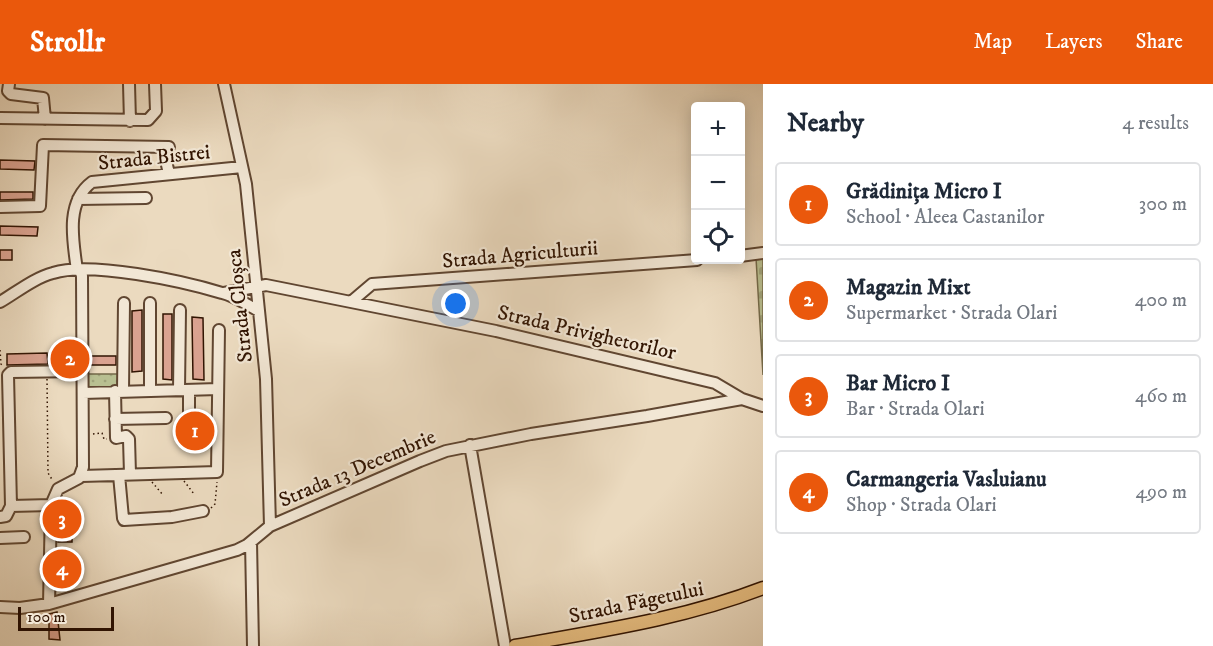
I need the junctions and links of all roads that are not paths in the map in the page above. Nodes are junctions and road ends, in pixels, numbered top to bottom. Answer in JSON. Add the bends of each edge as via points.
{"nodes":[{"id":1,"x":9,"y":84,"type":"edge"},
{"id":2,"x":129,"y":84,"type":"edge"},
{"id":3,"x":155,"y":84,"type":"edge"},
{"id":4,"x":224,"y":84,"type":"edge"},
{"id":5,"x":0,"y":118,"type":"edge"},
{"id":6,"x":45,"y":119,"type":"junction"},
{"id":7,"x":130,"y":121,"type":"junction"},
{"id":8,"x":243,"y":167,"type":"junction"},
{"id":9,"x":169,"y":174,"type":"junction"},
{"id":10,"x":78,"y":198,"type":"junction"},
{"id":11,"x":146,"y":198,"type":"dead end"},
{"id":12,"x":0,"y":207,"type":"edge"},
{"id":13,"x":763,"y":253,"type":"edge"},
{"id":14,"x":745,"y":255,"type":"edge"},
{"id":15,"x":691,"y":260,"type":"edge"},
{"id":16,"x":78,"y":270,"type":"junction"},
{"id":17,"x":256,"y":287,"type":"junction"},
{"id":18,"x":224,"y":293,"type":"junction"},
{"id":19,"x":238,"y":300,"type":"junction"},
{"id":20,"x":352,"y":301,"type":"junction"},
{"id":21,"x":0,"y":302,"type":"edge"},
{"id":22,"x":124,"y":303,"type":"dead end"},
{"id":23,"x":150,"y":303,"type":"dead end"},
{"id":24,"x":180,"y":310,"type":"dead end"},
{"id":25,"x":259,"y":311,"type":"junction"},
{"id":26,"x":219,"y":330,"type":"dead end"},
{"id":27,"x":82,"y":371,"type":"junction"},
{"id":28,"x":6,"y":376,"type":"edge"},
{"id":29,"x":218,"y":389,"type":"junction"},
{"id":30,"x":184,"y":390,"type":"junction"},
{"id":31,"x":119,"y":391,"type":"junction"},
{"id":32,"x":150,"y":391,"type":"junction"},
{"id":33,"x":83,"y":393,"type":"junction"},
{"id":34,"x":742,"y":399,"type":"junction"},
{"id":35,"x":763,"y":406,"type":"edge"},
{"id":36,"x":189,"y":415,"type":"dead end"},
{"id":37,"x":166,"y":418,"type":"dead end"},
{"id":38,"x":115,"y":419,"type":"junction"},
{"id":39,"x":470,"y":445,"type":"junction"},
{"id":40,"x":125,"y":474,"type":"junction"},
{"id":41,"x":82,"y":476,"type":"junction"},
{"id":42,"x":51,"y":505,"type":"junction"},
{"id":43,"x":11,"y":507,"type":"junction"},
{"id":44,"x":203,"y":512,"type":"road end"},
{"id":45,"x":0,"y":517,"type":"edge"},
{"id":46,"x":270,"y":526,"type":"junction"},
{"id":47,"x":24,"y":537,"type":"dead end"},
{"id":48,"x":0,"y":538,"type":"edge"},
{"id":49,"x":251,"y":542,"type":"junction"},
{"id":50,"x":763,"y":588,"type":"edge"},
{"id":51,"x":50,"y":604,"type":"junction"},
{"id":52,"x":0,"y":607,"type":"edge"},
{"id":53,"x":253,"y":646,"type":"edge"},
{"id":54,"x":505,"y":646,"type":"edge"},
{"id":55,"x":515,"y":646,"type":"edge"}],
"edges":[{"from":1,"to":6,"type":"street","via":[[11,94],[43,98]]},
{"from":2,"to":7,"type":"street"},
{"from":3,"to":7,"type":"street","via":[[153,117]]},
{"from":4,"to":8,"type":"street","name":"Strada Cloșca"},
{"from":5,"to":6,"type":"street"},
{"from":6,"to":7,"type":"street"},
{"from":8,"to":9,"type":"street","name":"Strada Bistrei"},
{"from":8,"to":17,"type":"street","name":"Strada Cloșca"},
{"from":9,"to":10,"type":"street","name":"Strada Bistrei","via":[[92,182]]},
{"from":9,"to":12,"type":"street","via":[[166,147],[43,145],[40,206]]},
{"from":10,"to":11,"type":"street"},
{"from":10,"to":16,"type":"street","name":"Strada Bistrei","via":[[73,228]]},
{"from":13,"to":14,"type":"street"},
{"from":15,"to":20,"type":"street","name":"Strada Agriculturii","via":[[372,284]]},
{"from":16,"to":18,"type":"street","via":[[142,275]]},
{"from":16,"to":21,"type":"street","via":[[45,276]]},
{"from":16,"to":27,"type":"street","name":"Strada Bistrei","via":[[82,276]]},
{"from":17,"to":18,"type":"street","name":"Strada Privighetorilor"},
{"from":17,"to":19,"type":"street"},
{"from":17,"to":20,"type":"street","name":"Strada Privighetorilor","via":[[266,285]]},
{"from":17,"to":25,"type":"street","name":"Strada Cloșca"},
{"from":18,"to":19,"type":"street"},
{"from":19,"to":25,"type":"street"},
{"from":20,"to":34,"type":"street","name":"Strada Privighetorilor","via":[[677,372],[715,382]]},
{"from":22,"to":31,"type":"street"},
{"from":23,"to":32,"type":"street"},
{"from":24,"to":30,"type":"street"},
{"from":25,"to":46,"type":"street","name":"Strada Cloșca","via":[[266,379]]},
{"from":26,"to":29,"type":"street"},
{"from":27,"to":28,"type":"street"},
{"from":27,"to":33,"type":"street","name":"Strada Bistrei"},
{"from":28,"to":43,"type":"street"},
{"from":29,"to":30,"type":"street"},
{"from":29,"to":40,"type":"street","via":[[217,472]]},
{"from":30,"to":32,"type":"street"},
{"from":30,"to":36,"type":"street"},
{"from":31,"to":32,"type":"street"},
{"from":31,"to":33,"type":"street"},
{"from":31,"to":38,"type":"street"},
{"from":33,"to":41,"type":"street","name":"Strada Bistrei"},
{"from":34,"to":35,"type":"street","name":"Strada Privighetorilor"},
{"from":34,"to":39,"type":"street","name":"Strada 13 Decembrie"},
{"from":37,"to":38,"type":"street"},
{"from":38,"to":40,"type":"street","via":[[116,438],[129,439]]},
{"from":39,"to":46,"type":"street","name":"Strada 13 Decembrie","via":[[420,460]]},
{"from":39,"to":54,"type":"street"},
{"from":40,"to":41,"type":"street"},
{"from":40,"to":44,"type":"street","via":[[124,520]]},
{"from":41,"to":42,"type":"street","via":[[58,489]]},
{"from":42,"to":43,"type":"street"},
{"from":42,"to":51,"type":"street"},
{"from":43,"to":45,"type":"street","via":[[6,516]]},
{"from":46,"to":49,"type":"street","name":"Strada 13 Decembrie"},
{"from":47,"to":48,"type":"street"},
{"from":49,"to":51,"type":"street","name":"Strada 13 Decembrie","via":[[237,550]]},
{"from":49,"to":53,"type":"street"},
{"from":50,"to":55,"type":"main road","name":"Strada Făgetului","via":[[682,614]]},
{"from":51,"to":52,"type":"street","name":"Strada 13 Decembrie"}]}
